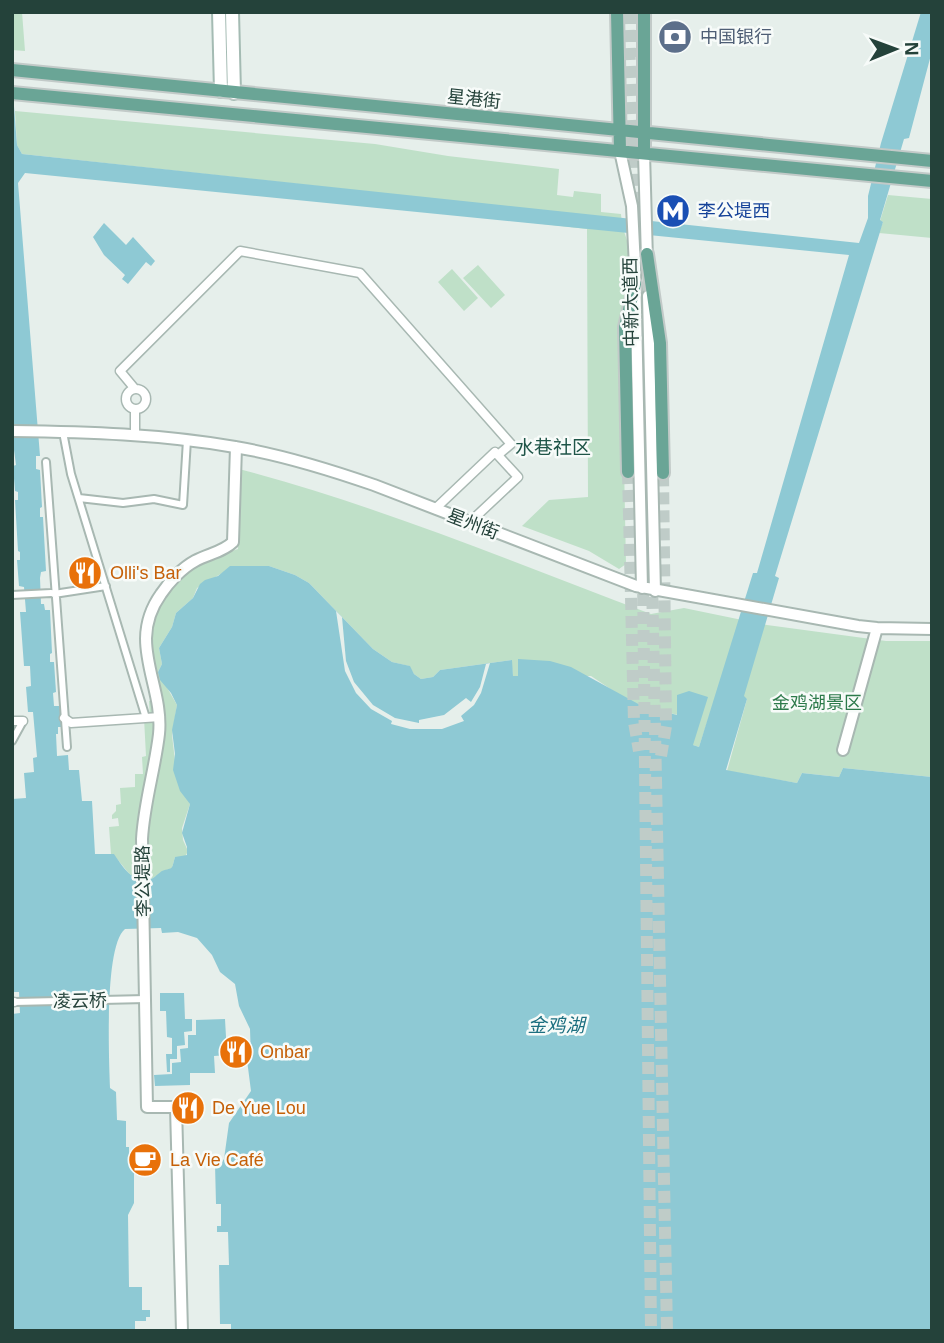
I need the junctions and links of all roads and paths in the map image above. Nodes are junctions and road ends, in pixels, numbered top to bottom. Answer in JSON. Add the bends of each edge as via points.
{"nodes":[{"id":1,"x":219,"y":12,"type":"edge"},
{"id":2,"x":232,"y":12,"type":"edge"},
{"id":3,"x":617,"y":12,"type":"edge"},
{"id":4,"x":644,"y":12,"type":"edge"},
{"id":5,"x":17,"y":70,"type":"edge"},
{"id":6,"x":227,"y":71,"type":"junction"},
{"id":7,"x":227,"y":92,"type":"junction"},
{"id":8,"x":17,"y":94,"type":"edge"},
{"id":9,"x":620,"y":130,"type":"junction"},
{"id":10,"x":644,"y":133,"type":"junction"},
{"id":11,"x":620,"y":151,"type":"junction"},
{"id":12,"x":644,"y":153,"type":"junction"},
{"id":13,"x":932,"y":161,"type":"edge"},
{"id":14,"x":932,"y":181,"type":"edge"},
{"id":15,"x":647,"y":254,"type":"junction"},
{"id":16,"x":635,"y":284,"type":"junction"},
{"id":17,"x":135,"y":389,"type":"junction"},
{"id":18,"x":135,"y":409,"type":"junction"},
{"id":19,"x":12,"y":431,"type":"edge"},
{"id":20,"x":63,"y":432,"type":"junction"},
{"id":21,"x":135,"y":435,"type":"junction"},
{"id":22,"x":187,"y":440,"type":"junction"},
{"id":23,"x":236,"y":447,"type":"junction"},
{"id":24,"x":498,"y":455,"type":"junction"},
{"id":25,"x":46,"y":462,"type":"dead end"},
{"id":26,"x":628,"y":472,"type":"tunnel mouth"},
{"id":27,"x":663,"y":473,"type":"tunnel mouth"},
{"id":28,"x":79,"y":498,"type":"junction"},
{"id":29,"x":435,"y":509,"type":"junction"},
{"id":30,"x":470,"y":522,"type":"junction"},
{"id":31,"x":106,"y":586,"type":"junction"},
{"id":32,"x":642,"y":588,"type":"junction"},
{"id":33,"x":655,"y":591,"type":"junction"},
{"id":34,"x":52,"y":594,"type":"junction"},
{"id":35,"x":15,"y":595,"type":"edge"},
{"id":36,"x":877,"y":628,"type":"junction"},
{"id":37,"x":932,"y":629,"type":"edge"},
{"id":38,"x":160,"y":717,"type":"junction"},
{"id":39,"x":64,"y":718,"type":"junction"},
{"id":40,"x":146,"y":718,"type":"junction"},
{"id":41,"x":12,"y":721,"type":"edge"},
{"id":42,"x":23,"y":721,"type":"joint"},
{"id":43,"x":12,"y":741,"type":"edge"},
{"id":44,"x":67,"y":747,"type":"dead end"},
{"id":45,"x":842,"y":750,"type":"dead end"},
{"id":46,"x":146,"y":999,"type":"junction"},
{"id":47,"x":13,"y":1002,"type":"edge"},
{"id":48,"x":182,"y":1331,"type":"edge"}],
"edges":[{"from":1,"to":6,"type":"main road"},
{"from":2,"to":6,"type":"main road"},
{"from":3,"to":9,"type":"main road","name":"中新大道西"},
{"from":4,"to":10,"type":"main road","name":"中新大道西"},
{"from":5,"to":7,"type":"main road","name":"星港街"},
{"from":6,"to":7,"type":"main road"},
{"from":7,"to":9,"type":"main road","name":"星港街"},
{"from":8,"to":11,"type":"main road"},
{"from":9,"to":10,"type":"main road","name":"星港街"},
{"from":9,"to":11,"type":"main road","name":"中新大道西"},
{"from":10,"to":12,"type":"main road","name":"中新大道西"},
{"from":10,"to":13,"type":"main road","name":"星港街"},
{"from":11,"to":12,"type":"main road"},
{"from":11,"to":16,"type":"street","name":"中新大道西","via":[[632,206]]},
{"from":12,"to":14,"type":"main road"},
{"from":12,"to":15,"type":"street","name":"中新大道西"},
{"from":15,"to":27,"type":"main road","via":[[660,342]]},
{"from":15,"to":33,"type":"street","name":"中新大道西"},
{"from":16,"to":26,"type":"main road","via":[[625,327]]},
{"from":16,"to":32,"type":"street","name":"中新大道西"},
{"from":17,"to":18,"type":"street","via":[[126,397]]},
{"from":17,"to":18,"type":"street","via":[[146,398],[144,405]]},
{"from":17,"to":24,"type":"street","via":[[120,371],[240,251],[360,274],[511,444]]},
{"from":18,"to":21,"type":"street"},
{"from":19,"to":20,"type":"street","name":"星州街"},
{"from":20,"to":21,"type":"street","name":"星州街"},
{"from":20,"to":28,"type":"street"},
{"from":21,"to":22,"type":"street","name":"星州街"},
{"from":22,"to":23,"type":"street","name":"星州街"},
{"from":22,"to":28,"type":"street","via":[[183,505],[154,499],[123,503]]},
{"from":23,"to":29,"type":"street","name":"星州街","via":[[332,471]]},
{"from":23,"to":38,"type":"street","name":"李公堤路","via":[[233,542],[177,575],[148,620],[147,661]]},
{"from":24,"to":29,"type":"street","via":[[495,452]]},
{"from":24,"to":30,"type":"street","via":[[518,477]]},
{"from":25,"to":34,"type":"street"},
{"from":28,"to":31,"type":"street"},
{"from":29,"to":30,"type":"street","name":"星州街"},
{"from":30,"to":32,"type":"street","name":"星州街"},
{"from":31,"to":34,"type":"street"},
{"from":31,"to":40,"type":"street"},
{"from":32,"to":33,"type":"street","name":"星州街"},
{"from":33,"to":36,"type":"street","name":"星州街"},
{"from":34,"to":35,"type":"street"},
{"from":34,"to":39,"type":"street"},
{"from":36,"to":37,"type":"street","name":"星州街"},
{"from":36,"to":45,"type":"street"},
{"from":38,"to":40,"type":"street"},
{"from":38,"to":46,"type":"street","name":"李公堤路","via":[[144,812]]},
{"from":39,"to":40,"type":"street","via":[[71,723]]},
{"from":39,"to":44,"type":"street"},
{"from":41,"to":42,"type":"street"},
{"from":42,"to":43,"type":"street"},
{"from":46,"to":47,"type":"street","name":"凌云桥"},
{"from":46,"to":48,"type":"street","name":"李公堤路","via":[[147,1107],[176,1107]]}]}
